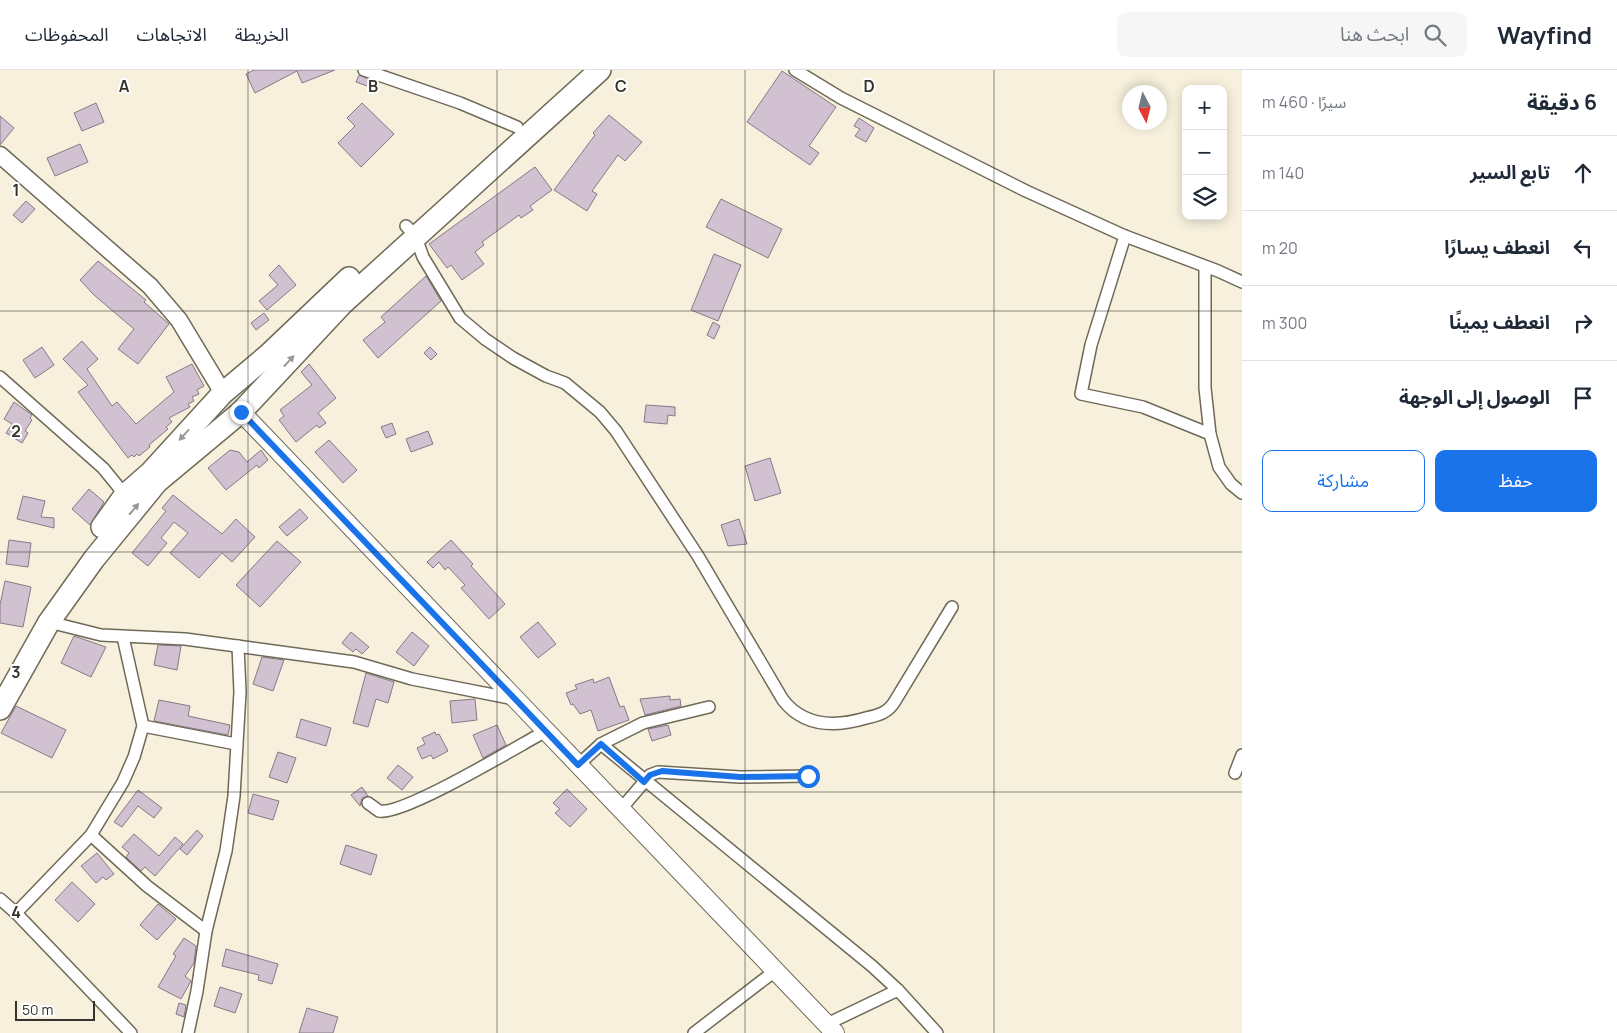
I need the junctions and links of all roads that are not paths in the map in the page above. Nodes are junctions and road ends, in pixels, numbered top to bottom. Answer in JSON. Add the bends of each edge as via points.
{"nodes":[{"id":1,"x":364,"y":70,"type":"edge"},
{"id":2,"x":580,"y":70,"type":"edge"},
{"id":3,"x":600,"y":70,"type":"edge"},
{"id":4,"x":795,"y":70,"type":"edge"},
{"id":5,"x":376,"y":72,"type":"edge"},
{"id":6,"x":516,"y":127,"type":"junction"},
{"id":7,"x":0,"y":155,"type":"edge"},
{"id":8,"x":411,"y":231,"type":"junction"},
{"id":9,"x":1125,"y":236,"type":"junction"},
{"id":10,"x":1205,"y":267,"type":"junction"},
{"id":11,"x":1242,"y":282,"type":"edge"},
{"id":12,"x":338,"y":298,"type":"junction"},
{"id":13,"x":250,"y":370,"type":"junction"},
{"id":14,"x":0,"y":377,"type":"edge"},
{"id":15,"x":264,"y":387,"type":"junction"},
{"id":16,"x":222,"y":393,"type":"junction"},
{"id":17,"x":241,"y":412,"type":"junction"},
{"id":18,"x":204,"y":413,"type":"junction"},
{"id":19,"x":220,"y":430,"type":"junction"},
{"id":20,"x":1210,"y":434,"type":"junction"},
{"id":21,"x":154,"y":477,"type":"junction"},
{"id":22,"x":1242,"y":493,"type":"edge"},
{"id":23,"x":125,"y":495,"type":"junction"},
{"id":24,"x":952,"y":608,"type":"dead end"},
{"id":25,"x":49,"y":622,"type":"junction"},
{"id":26,"x":123,"y":637,"type":"junction"},
{"id":27,"x":238,"y":646,"type":"junction"},
{"id":28,"x":0,"y":680,"type":"edge"},
{"id":29,"x":516,"y":699,"type":"junction"},
{"id":30,"x":709,"y":706,"type":"dead end"},
{"id":31,"x":0,"y":708,"type":"edge"},
{"id":32,"x":143,"y":726,"type":"junction"},
{"id":33,"x":546,"y":730,"type":"junction"},
{"id":34,"x":236,"y":744,"type":"junction"},
{"id":35,"x":601,"y":744,"type":"junction"},
{"id":36,"x":1242,"y":755,"type":"edge"},
{"id":37,"x":578,"y":765,"type":"junction"},
{"id":38,"x":1235,"y":773,"type":"dead end"},
{"id":39,"x":808,"y":776,"type":"dead end"},
{"id":40,"x":644,"y":782,"type":"junction"},
{"id":41,"x":368,"y":803,"type":"dead end"},
{"id":42,"x":621,"y":810,"type":"junction"},
{"id":43,"x":91,"y":835,"type":"junction"},
{"id":44,"x":0,"y":899,"type":"edge"},
{"id":45,"x":16,"y":913,"type":"junction"},
{"id":46,"x":206,"y":931,"type":"junction"},
{"id":47,"x":775,"y":971,"type":"junction"},
{"id":48,"x":898,"y":990,"type":"junction"},
{"id":49,"x":831,"y":1029,"type":"edge"},
{"id":50,"x":131,"y":1033,"type":"edge"},
{"id":51,"x":188,"y":1033,"type":"edge"},
{"id":52,"x":694,"y":1033,"type":"edge"},
{"id":53,"x":937,"y":1033,"type":"edge"}],
"edges":[{"from":1,"to":5,"type":"street"},
{"from":2,"to":6,"type":"highway"},
{"from":3,"to":8,"type":"highway"},
{"from":4,"to":9,"type":"street","via":[[841,98],[1026,191]]},
{"from":5,"to":6,"type":"street"},
{"from":6,"to":8,"type":"highway"},
{"from":7,"to":16,"type":"street","via":[[150,286],[179,320]]},
{"from":8,"to":12,"type":"highway"},
{"from":8,"to":24,"type":"street","via":[[422,257],[460,318],[513,358],[565,384],[600,412],[616,431],[698,556],[781,697],[797,714],[824,724],[836,724],[886,712],[896,701]]},
{"from":9,"to":10,"type":"street"},
{"from":9,"to":20,"type":"street","via":[[1091,345],[1081,394],[1143,407]]},
{"from":10,"to":11,"type":"street"},
{"from":10,"to":20,"type":"street","via":[[1205,388]]},
{"from":12,"to":13,"type":"highway"},
{"from":15,"to":12,"type":"highway","one_way":true},
{"from":13,"to":15,"type":"highway"},
{"from":13,"to":16,"type":"highway"},
{"from":14,"to":23,"type":"street","via":[[103,468]]},
{"from":15,"to":17,"type":"highway"},
{"from":16,"to":18,"type":"highway"},
{"from":17,"to":19,"type":"highway"},
{"from":17,"to":29,"type":"main road"},
{"from":18,"to":19,"type":"highway"},
{"from":18,"to":21,"type":"highway","one_way":true},
{"from":19,"to":21,"type":"highway"},
{"from":20,"to":22,"type":"street","via":[[1218,467]]},
{"from":21,"to":23,"type":"highway"},
{"from":25,"to":21,"type":"highway","one_way":true},
{"from":23,"to":28,"type":"highway","via":[[34,624]]},
{"from":25,"to":26,"type":"street","via":[[84,632]]},
{"from":25,"to":31,"type":"highway"},
{"from":26,"to":27,"type":"street","via":[[184,639]]},
{"from":26,"to":32,"type":"street"},
{"from":27,"to":29,"type":"street","via":[[354,662],[412,680]]},
{"from":27,"to":34,"type":"street","via":[[240,692]]},
{"from":29,"to":33,"type":"main road"},
{"from":30,"to":35,"type":"street","via":[[644,723]]},
{"from":32,"to":34,"type":"street"},
{"from":32,"to":43,"type":"street","via":[[123,782]]},
{"from":33,"to":37,"type":"main road"},
{"from":33,"to":41,"type":"street","via":[[395,810],[378,811]]},
{"from":34,"to":46,"type":"street","via":[[234,796],[226,851]]},
{"from":35,"to":37,"type":"street"},
{"from":35,"to":40,"type":"street"},
{"from":36,"to":38,"type":"street"},
{"from":37,"to":42,"type":"main road"},
{"from":39,"to":40,"type":"street","via":[[740,777],[662,771],[650,775]]},
{"from":40,"to":42,"type":"street"},
{"from":40,"to":48,"type":"street","via":[[747,862]]},
{"from":42,"to":47,"type":"main road"},
{"from":43,"to":45,"type":"street"},
{"from":43,"to":46,"type":"street","via":[[147,886]]},
{"from":44,"to":45,"type":"street"},
{"from":45,"to":50,"type":"street"},
{"from":46,"to":51,"type":"street","via":[[198,991]]},
{"from":47,"to":49,"type":"main road"},
{"from":47,"to":52,"type":"street"},
{"from":48,"to":49,"type":"street"},
{"from":48,"to":53,"type":"street"}]}
